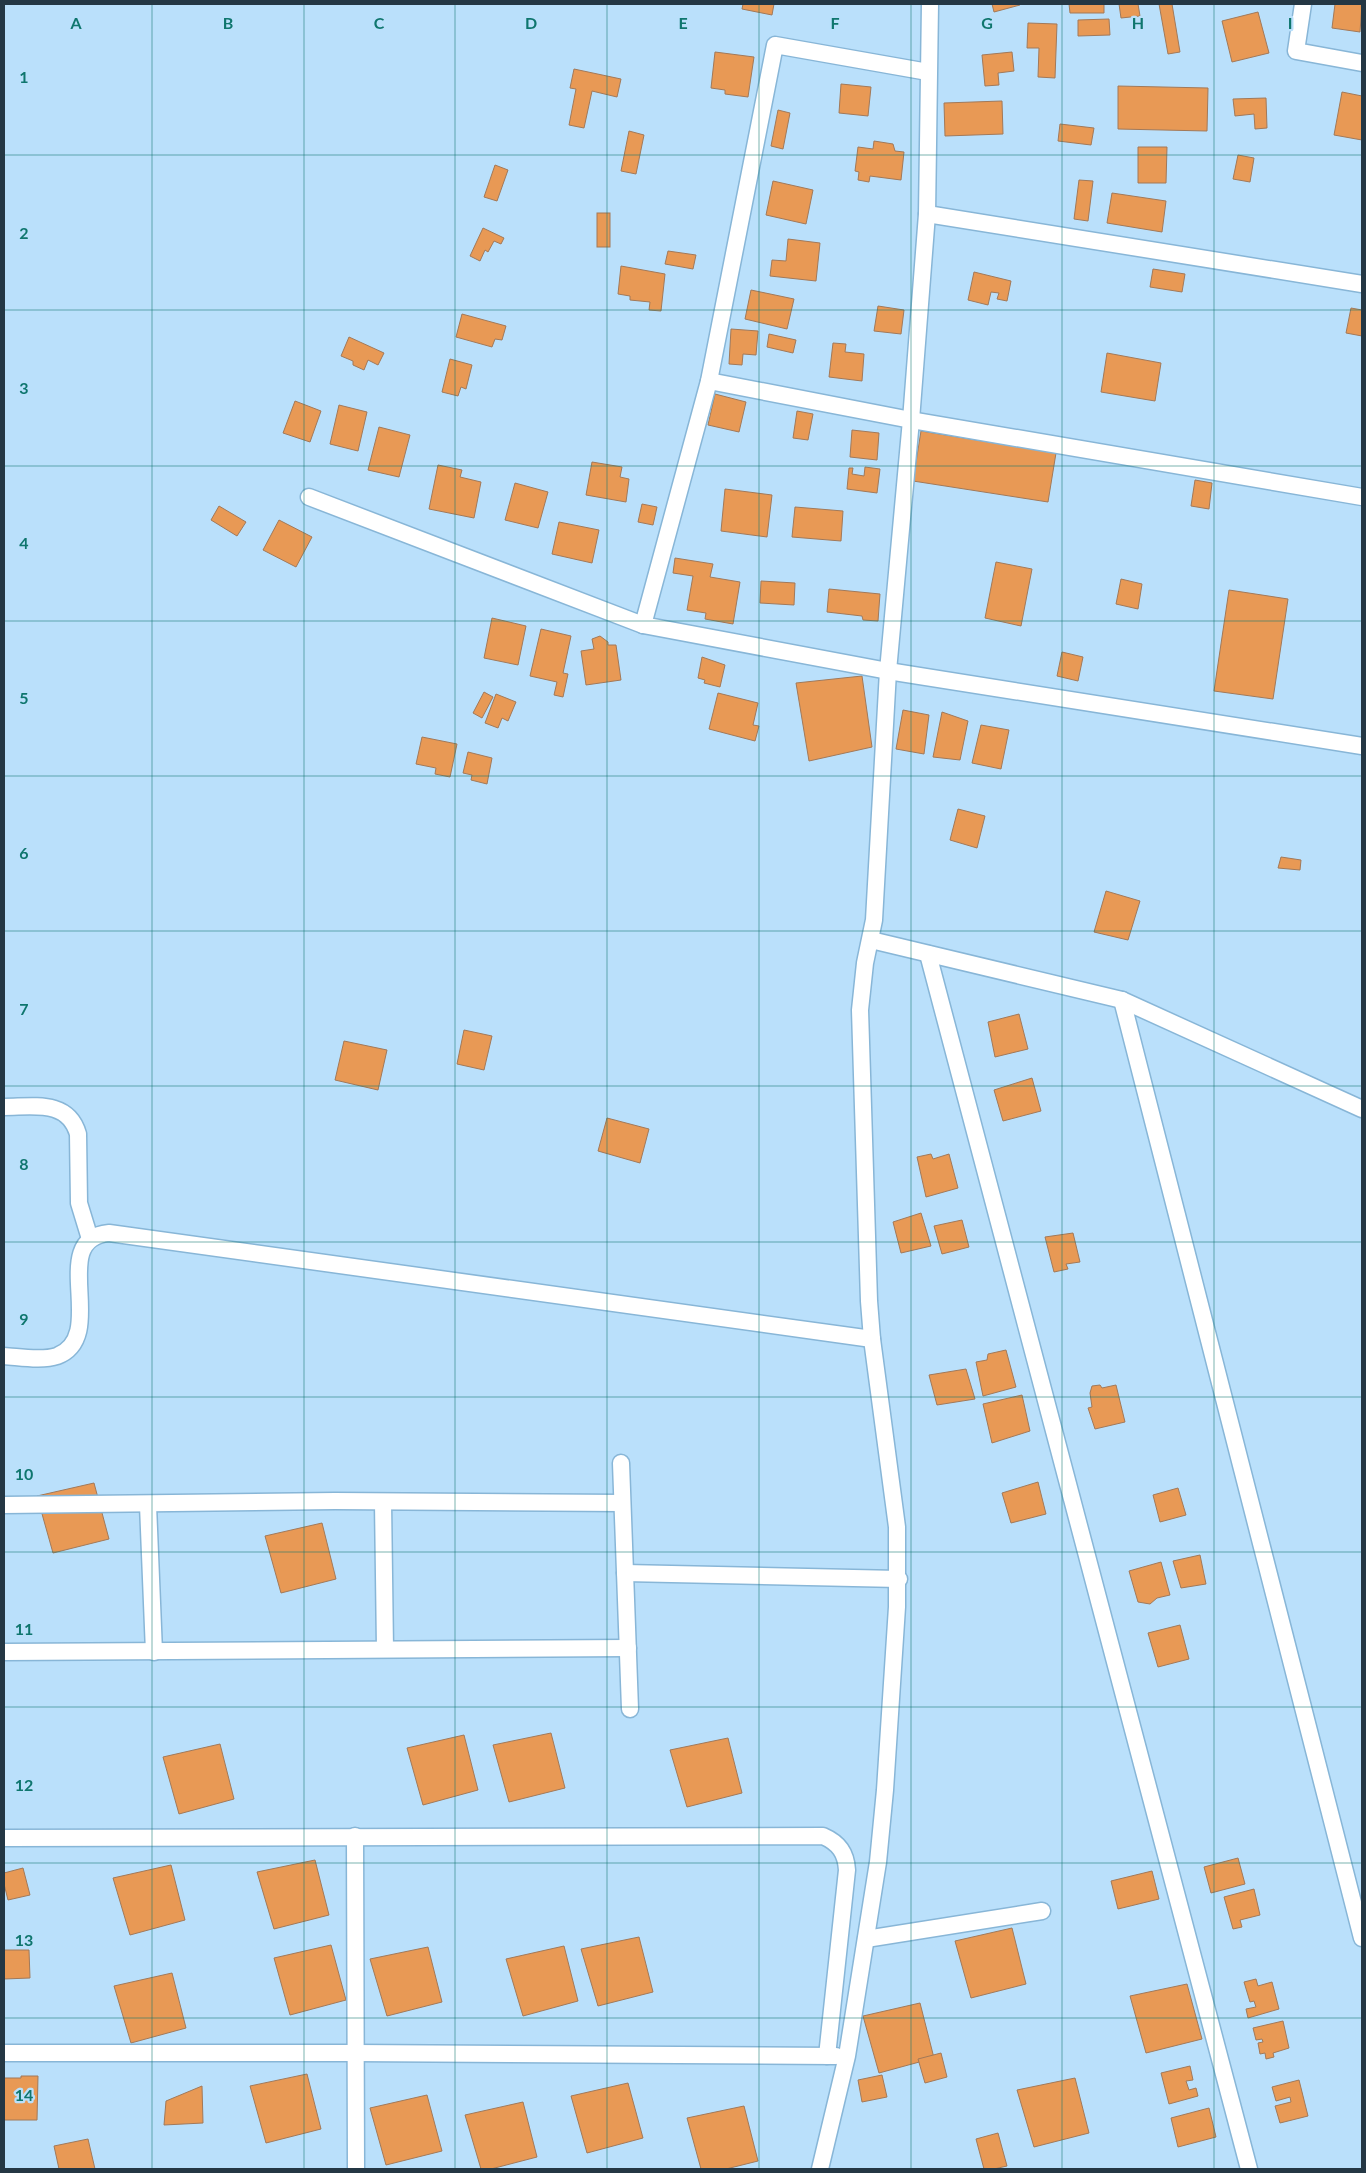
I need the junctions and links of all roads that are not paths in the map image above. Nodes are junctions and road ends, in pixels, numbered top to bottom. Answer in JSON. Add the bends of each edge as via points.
{"nodes":[{"id":1,"x":930,"y":4,"type":"edge"},
{"id":2,"x":1303,"y":4,"type":"edge"},
{"id":3,"x":1362,"y":63,"type":"edge"},
{"id":4,"x":928,"y":72,"type":"junction"},
{"id":5,"x":927,"y":214,"type":"junction"},
{"id":6,"x":1362,"y":284,"type":"edge"},
{"id":7,"x":709,"y":381,"type":"junction"},
{"id":8,"x":911,"y":420,"type":"junction"},
{"id":9,"x":309,"y":497,"type":"dead end"},
{"id":10,"x":1362,"y":497,"type":"edge"},
{"id":11,"x":643,"y":625,"type":"junction"},
{"id":12,"x":888,"y":671,"type":"junction"},
{"id":13,"x":1362,"y":746,"type":"edge"},
{"id":14,"x":871,"y":940,"type":"junction"},
{"id":15,"x":928,"y":954,"type":"junction"},
{"id":16,"x":1122,"y":1000,"type":"junction"},
{"id":17,"x":4,"y":1107,"type":"edge"},
{"id":18,"x":1362,"y":1109,"type":"edge"},
{"id":19,"x":90,"y":1239,"type":"junction"},
{"id":20,"x":872,"y":1339,"type":"junction"},
{"id":21,"x":4,"y":1356,"type":"edge"},
{"id":22,"x":621,"y":1463,"type":"dead end"},
{"id":23,"x":383,"y":1502,"type":"junction"},
{"id":24,"x":622,"y":1503,"type":"junction"},
{"id":25,"x":4,"y":1505,"type":"edge"},
{"id":26,"x":148,"y":1505,"type":"junction"},
{"id":27,"x":625,"y":1574,"type":"junction"},
{"id":28,"x":899,"y":1578,"type":"junction"},
{"id":29,"x":628,"y":1648,"type":"junction"},
{"id":30,"x":386,"y":1649,"type":"junction"},
{"id":31,"x":4,"y":1652,"type":"edge"},
{"id":32,"x":154,"y":1652,"type":"junction"},
{"id":33,"x":630,"y":1709,"type":"dead end"},
{"id":34,"x":356,"y":1836,"type":"junction"},
{"id":35,"x":4,"y":1838,"type":"edge"},
{"id":36,"x":1042,"y":1911,"type":"dead end"},
{"id":37,"x":1362,"y":1938,"type":"edge"},
{"id":38,"x":866,"y":1939,"type":"junction"},
{"id":39,"x":4,"y":2053,"type":"edge"},
{"id":40,"x":354,"y":2053,"type":"junction"},
{"id":41,"x":827,"y":2056,"type":"junction"},
{"id":42,"x":847,"y":2056,"type":"junction"},
{"id":43,"x":356,"y":2169,"type":"edge"},
{"id":44,"x":820,"y":2169,"type":"edge"},
{"id":45,"x":1249,"y":2169,"type":"edge"}],
"edges":[{"from":1,"to":4,"type":"street"},
{"from":2,"to":3,"type":"street","via":[[1296,50]]},
{"from":4,"to":5,"type":"street"},
{"from":4,"to":7,"type":"street","via":[[774,45]]},
{"from":5,"to":6,"type":"street"},
{"from":5,"to":8,"type":"street"},
{"from":7,"to":8,"type":"street"},
{"from":7,"to":11,"type":"street"},
{"from":8,"to":10,"type":"street"},
{"from":8,"to":12,"type":"street"},
{"from":9,"to":11,"type":"street"},
{"from":11,"to":12,"type":"street"},
{"from":12,"to":13,"type":"street"},
{"from":12,"to":14,"type":"street"},
{"from":14,"to":15,"type":"street"},
{"from":14,"to":20,"type":"street","via":[[860,1010]]},
{"from":15,"to":16,"type":"street"},
{"from":15,"to":45,"type":"street"},
{"from":16,"to":18,"type":"street"},
{"from":16,"to":37,"type":"street"},
{"from":17,"to":19,"type":"street","via":[[52,1107],[69,1116],[75,1124],[79,1203]]},
{"from":19,"to":20,"type":"street","via":[[109,1233]]},
{"from":19,"to":21,"type":"street","via":[[80,1254],[80,1332],[73,1344],[62,1354],[48,1358]]},
{"from":20,"to":28,"type":"street","via":[[894,1496]]},
{"from":22,"to":24,"type":"street"},
{"from":23,"to":24,"type":"street"},
{"from":23,"to":26,"type":"street"},
{"from":23,"to":30,"type":"street"},
{"from":24,"to":27,"type":"street"},
{"from":25,"to":26,"type":"street"},
{"from":26,"to":32,"type":"street"},
{"from":27,"to":28,"type":"street"},
{"from":27,"to":29,"type":"street"},
{"from":28,"to":38,"type":"street","via":[[885,1790]]},
{"from":29,"to":30,"type":"street"},
{"from":29,"to":33,"type":"street"},
{"from":30,"to":32,"type":"street"},
{"from":31,"to":32,"type":"street"},
{"from":34,"to":35,"type":"street"},
{"from":34,"to":40,"type":"street"},
{"from":34,"to":41,"type":"street","via":[[814,1835],[831,1839],[844,1852],[847,1870]]},
{"from":36,"to":38,"type":"street"},
{"from":38,"to":42,"type":"street"},
{"from":39,"to":40,"type":"street"},
{"from":40,"to":41,"type":"street"},
{"from":40,"to":43,"type":"street"},
{"from":41,"to":42,"type":"street"},
{"from":42,"to":44,"type":"street"}]}
